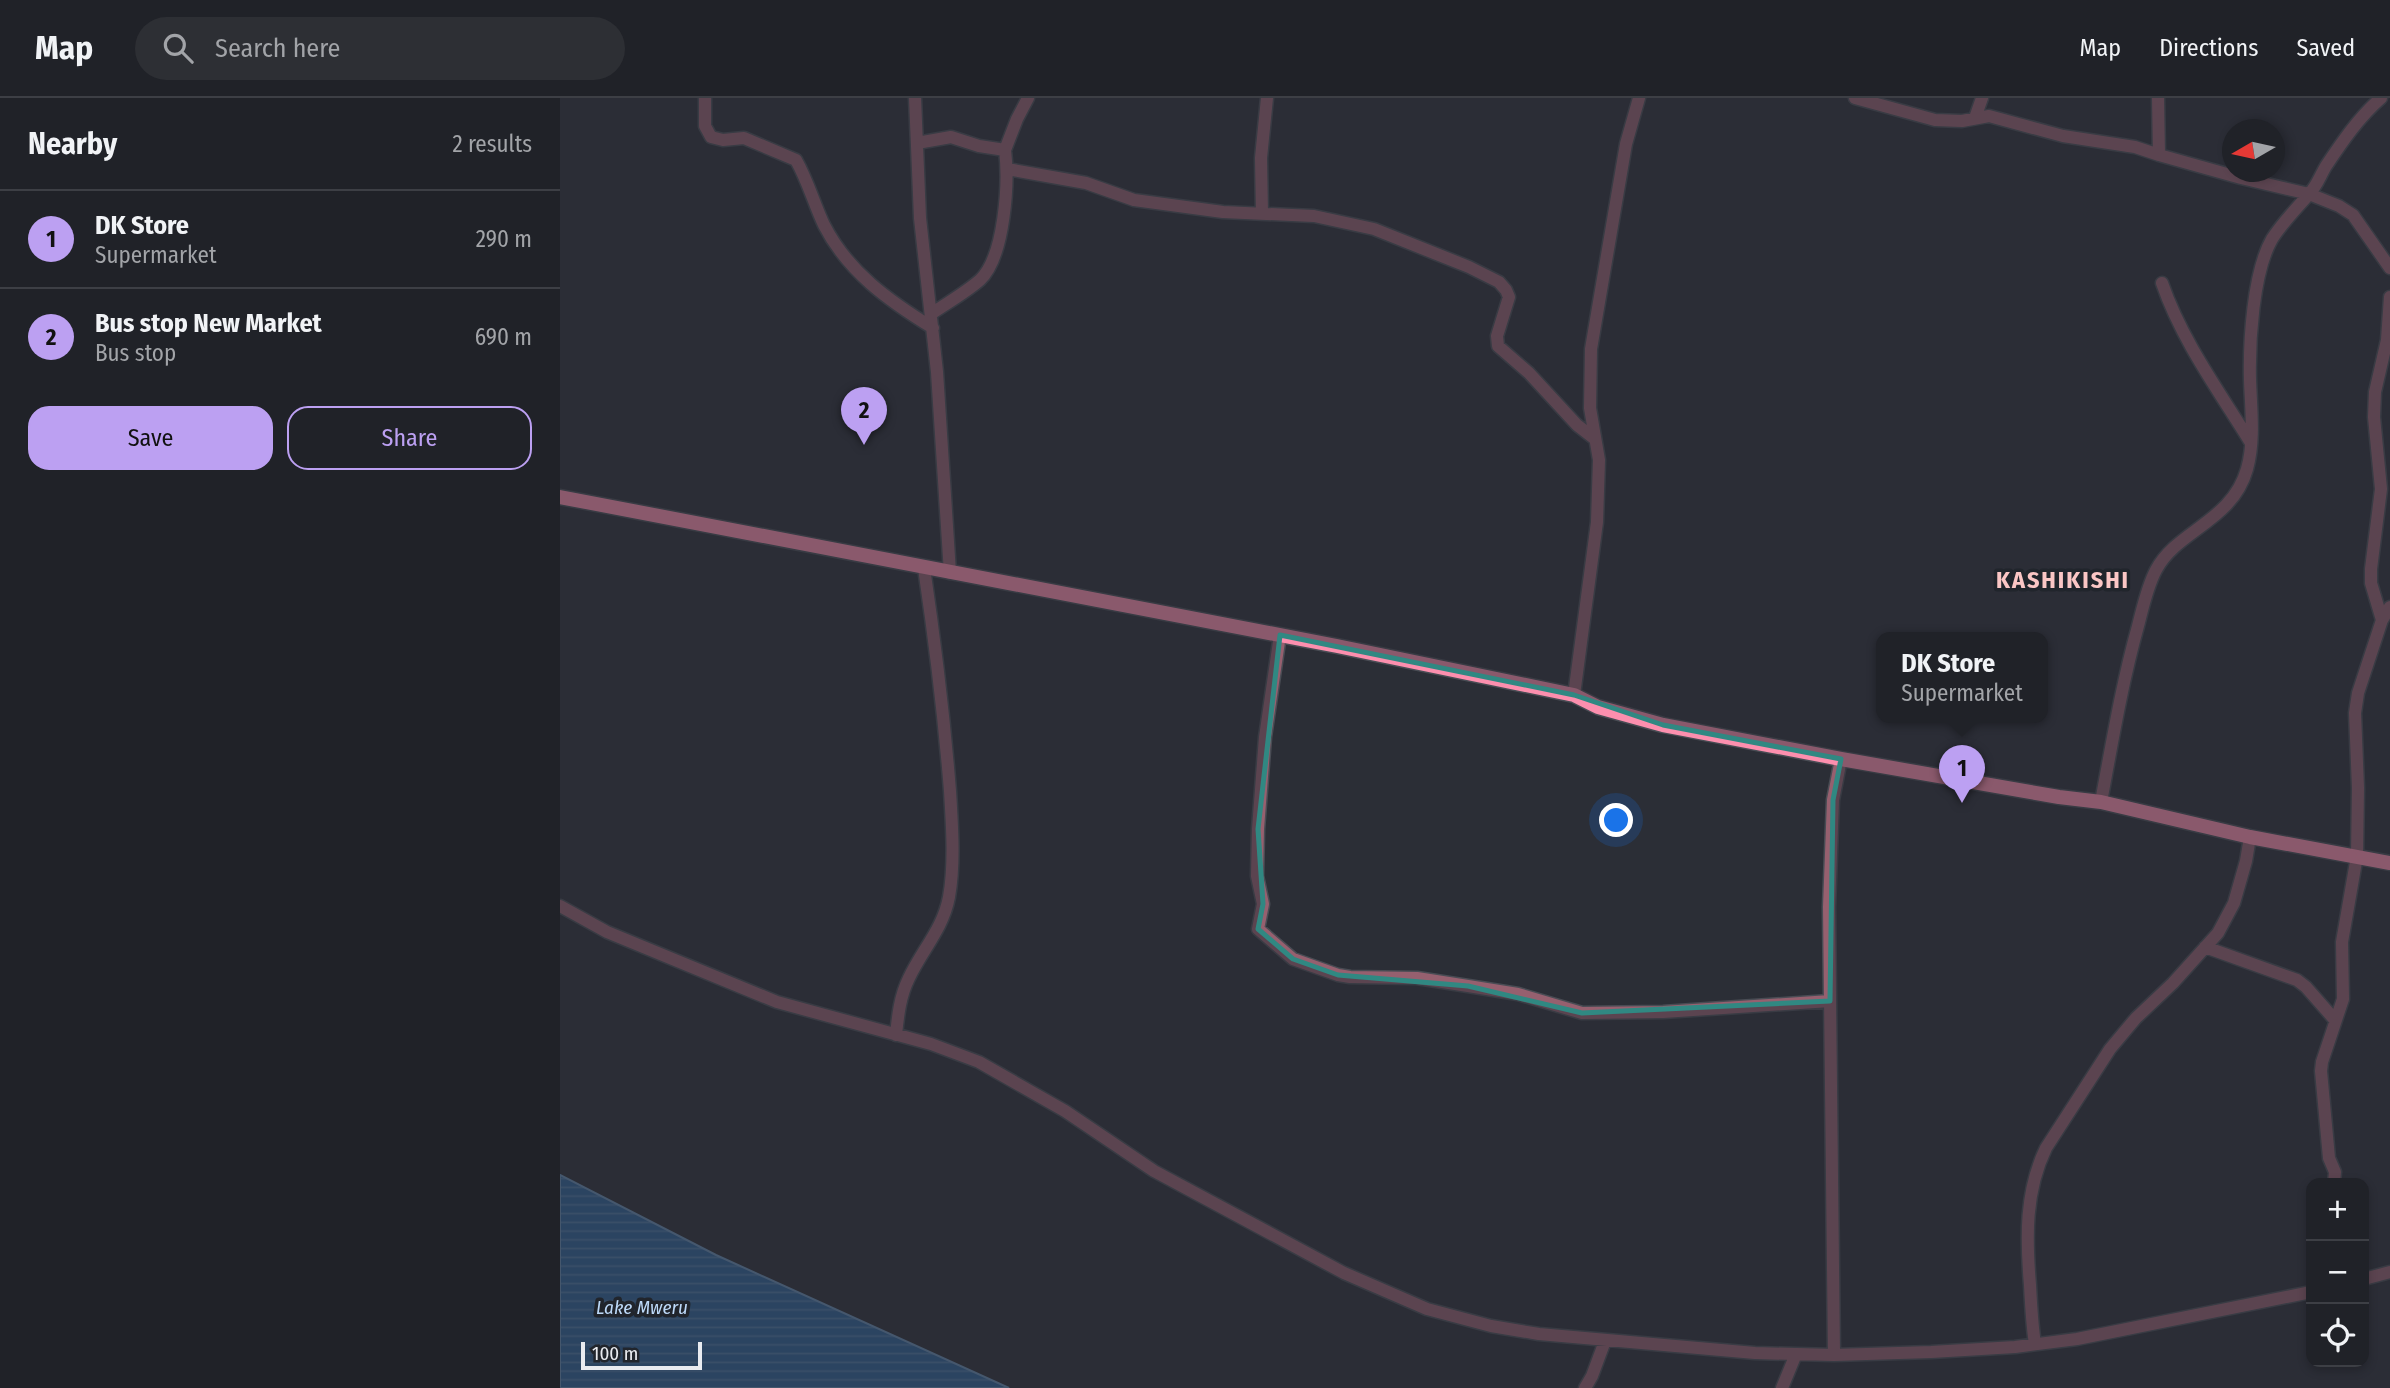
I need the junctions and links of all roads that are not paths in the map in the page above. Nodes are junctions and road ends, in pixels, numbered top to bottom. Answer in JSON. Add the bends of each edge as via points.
{"nodes":[{"id":1,"x":705,"y":98,"type":"edge"},
{"id":2,"x":915,"y":98,"type":"edge"},
{"id":3,"x":1028,"y":98,"type":"edge"},
{"id":4,"x":1267,"y":98,"type":"edge"},
{"id":5,"x":1639,"y":98,"type":"edge"},
{"id":6,"x":1855,"y":98,"type":"edge"},
{"id":7,"x":1983,"y":98,"type":"edge"},
{"id":8,"x":2158,"y":98,"type":"edge"},
{"id":9,"x":2381,"y":98,"type":"edge"},
{"id":10,"x":1975,"y":118,"type":"junction"},
{"id":11,"x":918,"y":144,"type":"junction"},
{"id":12,"x":1005,"y":150,"type":"junction"},
{"id":13,"x":2160,"y":155,"type":"junction"},
{"id":14,"x":1007,"y":169,"type":"junction"},
{"id":15,"x":2309,"y":194,"type":"junction"},
{"id":16,"x":1262,"y":214,"type":"junction"},
{"id":17,"x":2390,"y":268,"type":"edge"},
{"id":18,"x":2162,"y":283,"type":"dead end"},
{"id":19,"x":2390,"y":297,"type":"edge"},
{"id":20,"x":931,"y":314,"type":"junction"},
{"id":21,"x":933,"y":328,"type":"junction"},
{"id":22,"x":1595,"y":439,"type":"junction"},
{"id":23,"x":2251,"y":443,"type":"junction"},
{"id":24,"x":560,"y":497,"type":"edge"},
{"id":25,"x":924,"y":568,"type":"junction"},
{"id":26,"x":950,"y":573,"type":"junction"},
{"id":27,"x":2390,"y":607,"type":"edge"},
{"id":28,"x":2382,"y":620,"type":"junction"},
{"id":29,"x":1280,"y":635,"type":"junction"},
{"id":30,"x":1574,"y":695,"type":"junction"},
{"id":31,"x":1841,"y":759,"type":"junction"},
{"id":32,"x":2101,"y":802,"type":"junction"},
{"id":33,"x":2250,"y":836,"type":"junction"},
{"id":34,"x":2357,"y":856,"type":"junction"},
{"id":35,"x":2390,"y":863,"type":"edge"},
{"id":36,"x":560,"y":906,"type":"edge"},
{"id":37,"x":2205,"y":947,"type":"junction"},
{"id":38,"x":1830,"y":1000,"type":"junction"},
{"id":39,"x":2335,"y":1020,"type":"junction"},
{"id":40,"x":895,"y":1035,"type":"junction"},
{"id":41,"x":2334,"y":1178,"type":"edge"},
{"id":42,"x":2390,"y":1272,"type":"edge"},
{"id":43,"x":2369,"y":1275,"type":"edge"},
{"id":44,"x":2306,"y":1293,"type":"edge"},
{"id":45,"x":1605,"y":1340,"type":"junction"},
{"id":46,"x":2035,"y":1345,"type":"junction"},
{"id":47,"x":1796,"y":1354,"type":"junction"},
{"id":48,"x":1834,"y":1355,"type":"junction"},
{"id":49,"x":1585,"y":1388,"type":"edge"},
{"id":50,"x":1782,"y":1388,"type":"edge"}],
"edges":[{"from":1,"to":21,"type":"street","via":[[705,127],[711,138],[744,138],[796,160],[838,250],[891,302]]},
{"from":2,"to":11,"type":"street"},
{"from":3,"to":12,"type":"street"},
{"from":4,"to":16,"type":"street"},
{"from":5,"to":22,"type":"street","via":[[1624,157],[1591,349],[1590,408]]},
{"from":6,"to":10,"type":"street","via":[[1935,120]]},
{"from":7,"to":10,"type":"street"},
{"from":8,"to":13,"type":"street"},
{"from":9,"to":15,"type":"street","via":[[2360,118]]},
{"from":10,"to":13,"type":"street","via":[[1998,118]]},
{"from":11,"to":12,"type":"street","via":[[951,137]]},
{"from":11,"to":20,"type":"street","via":[[920,218]]},
{"from":12,"to":14,"type":"street"},
{"from":13,"to":15,"type":"street"},
{"from":14,"to":16,"type":"street","via":[[1086,183],[1134,200]]},
{"from":14,"to":20,"type":"street","via":[[998,244],[989,266],[979,280]]},
{"from":15,"to":17,"type":"street","via":[[2353,215]]},
{"from":15,"to":23,"type":"street","via":[[2271,241],[2263,261],[2249,353]]},
{"from":16,"to":22,"type":"street","via":[[1314,216],[1374,229],[1499,282],[1509,297],[1498,346]]},
{"from":18,"to":23,"type":"street","via":[[2188,341]]},
{"from":19,"to":28,"type":"street","via":[[2374,418],[2381,489],[2371,583]]},
{"from":20,"to":21,"type":"street"},
{"from":21,"to":26,"type":"street"},
{"from":22,"to":30,"type":"street","via":[[1597,522]]},
{"from":23,"to":32,"type":"street","via":[[2246,472],[2222,512],[2157,568],[2131,652]]},
{"from":24,"to":25,"type":"main road"},
{"from":25,"to":26,"type":"main road"},
{"from":25,"to":40,"type":"street","via":[[948,769],[952,874],[942,920],[908,979]]},
{"from":26,"to":29,"type":"main road"},
{"from":27,"to":28,"type":"street"},
{"from":28,"to":34,"type":"street","via":[[2355,713]]},
{"from":29,"to":30,"type":"main road"},
{"from":29,"to":38,"type":"street","via":[[1258,829],[1257,876],[1263,904],[1258,929],[1293,959],[1350,977],[1417,978],[1518,994],[1582,1013]]},
{"from":30,"to":31,"type":"main road","via":[[1598,707],[1663,725]]},
{"from":31,"to":32,"type":"main road"},
{"from":31,"to":38,"type":"street","via":[[1833,800]]},
{"from":32,"to":33,"type":"main road"},
{"from":33,"to":34,"type":"main road"},
{"from":33,"to":37,"type":"street","via":[[2234,903]]},
{"from":34,"to":35,"type":"main road"},
{"from":34,"to":39,"type":"street","via":[[2342,942],[2343,999]]},
{"from":36,"to":40,"type":"street","via":[[607,932],[777,1002]]},
{"from":37,"to":39,"type":"street","via":[[2297,980]]},
{"from":37,"to":46,"type":"street","via":[[2110,1049],[2038,1165],[2027,1243]]},
{"from":38,"to":48,"type":"street"},
{"from":39,"to":41,"type":"street","via":[[2321,1071]]},
{"from":40,"to":45,"type":"street","via":[[979,1062],[1065,1111],[1154,1171],[1391,1294],[1490,1326]]},
{"from":42,"to":43,"type":"street"},
{"from":44,"to":46,"type":"street"},
{"from":45,"to":47,"type":"street"},
{"from":45,"to":49,"type":"street"},
{"from":46,"to":48,"type":"street"},
{"from":47,"to":48,"type":"street"},
{"from":47,"to":50,"type":"street"}]}
